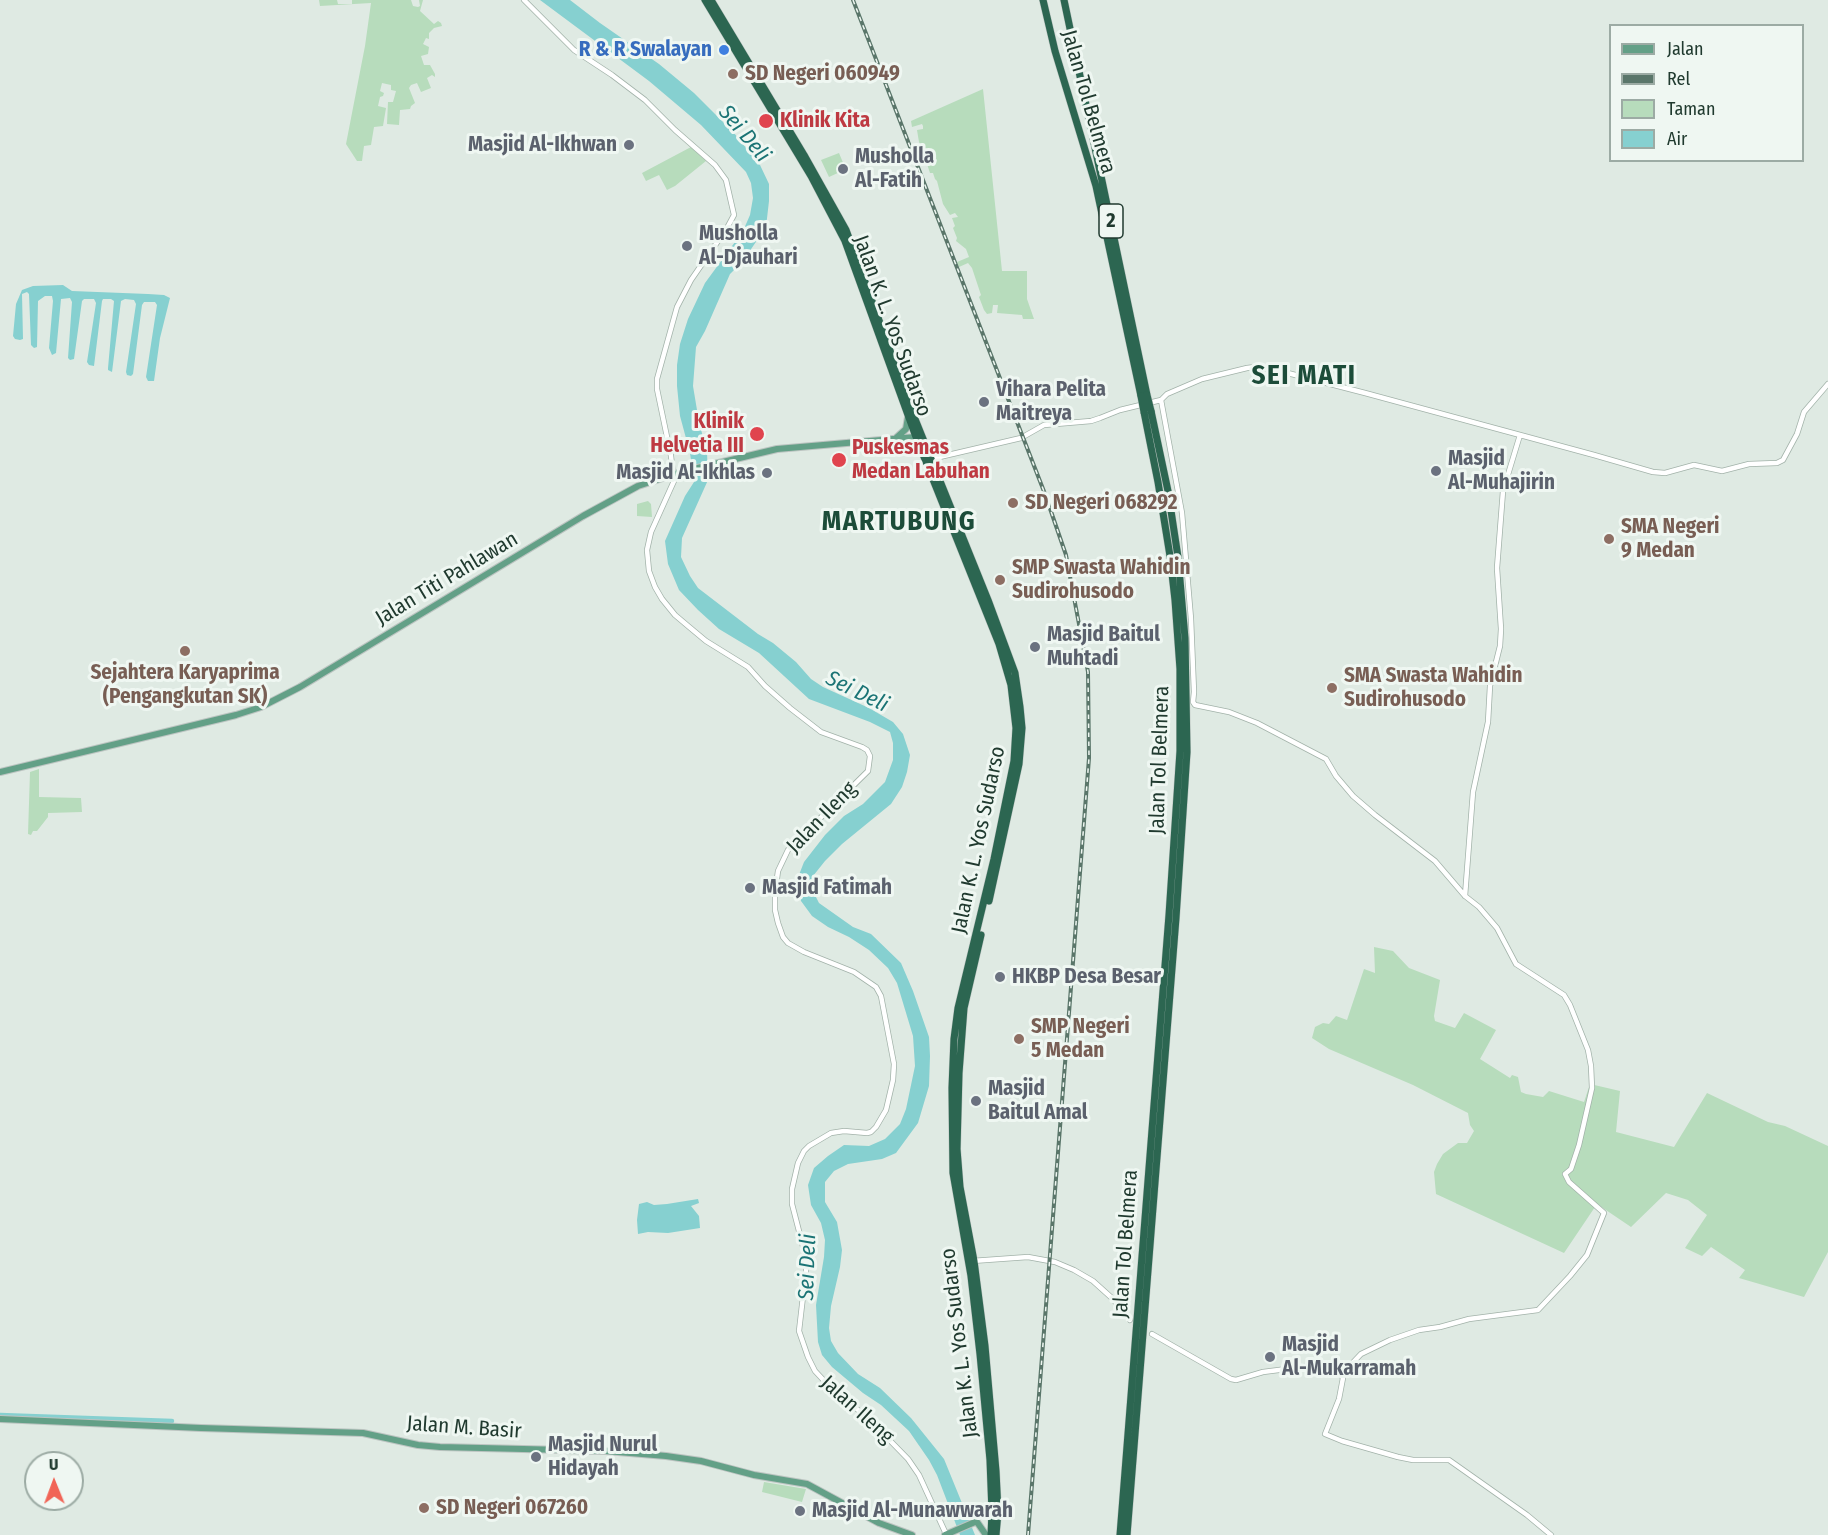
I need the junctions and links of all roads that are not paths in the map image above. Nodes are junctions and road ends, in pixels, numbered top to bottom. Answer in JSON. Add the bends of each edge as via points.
{"nodes":[{"id":1,"x":524,"y":0,"type":"edge"},
{"id":2,"x":705,"y":0,"type":"edge"},
{"id":3,"x":711,"y":0,"type":"edge"},
{"id":4,"x":1043,"y":0,"type":"edge"},
{"id":5,"x":1064,"y":0,"type":"edge"},
{"id":6,"x":852,"y":252,"type":"junction"},
{"id":7,"x":1828,"y":384,"type":"edge"},
{"id":8,"x":1144,"y":395,"type":"junction"},
{"id":9,"x":1161,"y":400,"type":"junction"},
{"id":10,"x":1148,"y":412,"type":"junction"},
{"id":11,"x":908,"y":417,"type":"junction"},
{"id":12,"x":1520,"y":435,"type":"junction"},
{"id":13,"x":919,"y":437,"type":"junction"},
{"id":14,"x":894,"y":440,"type":"junction"},
{"id":15,"x":931,"y":459,"type":"junction"},
{"id":16,"x":674,"y":475,"type":"junction"},
{"id":17,"x":940,"y":488,"type":"junction"},
{"id":18,"x":0,"y":772,"type":"edge"},
{"id":19,"x":1465,"y":896,"type":"junction"},
{"id":20,"x":971,"y":1262,"type":"junction"},
{"id":21,"x":1130,"y":1320,"type":"dead end"},
{"id":22,"x":1152,"y":1334,"type":"dead end"},
{"id":23,"x":1341,"y":1375,"type":"junction"},
{"id":24,"x":0,"y":1419,"type":"edge"},
{"id":25,"x":912,"y":1535,"type":"edge"},
{"id":26,"x":946,"y":1535,"type":"edge"},
{"id":27,"x":988,"y":1535,"type":"edge"},
{"id":28,"x":996,"y":1535,"type":"edge"},
{"id":29,"x":1120,"y":1535,"type":"edge"},
{"id":30,"x":1127,"y":1535,"type":"edge"},
{"id":31,"x":1551,"y":1535,"type":"edge"}],
"edges":[{"from":1,"to":16,"type":"street","via":[[574,50],[645,100],[726,180],[734,216],[677,308],[657,379]]},
{"from":2,"to":6,"type":"highway","name":"Jalan K. L. Yos Sudarso"},
{"from":3,"to":6,"type":"highway","name":"Jalan K. L. Yos Sudarso","via":[[808,162],[842,223]]},
{"from":4,"to":8,"type":"highway","name":"Jalan Tol Belmera","number":"2","via":[[1096,186]]},
{"from":5,"to":8,"type":"highway","name":"Jalan Tol Belmera","number":"2"},
{"from":6,"to":11,"type":"highway","name":"Jalan K. L. Yos Sudarso"},
{"from":6,"to":13,"type":"highway","name":"Jalan K. L. Yos Sudarso"},
{"from":7,"to":12,"type":"street","via":[[1804,412],[1784,460],[1777,463],[1755,463],[1722,471],[1694,465],[1655,472]]},
{"from":8,"to":10,"type":"highway","name":"Jalan Tol Belmera","number":"2","bridge":true},
{"from":9,"to":12,"type":"street","via":[[1202,380],[1262,368]]},
{"from":9,"to":15,"type":"street","via":[[1091,421],[1044,425],[1021,438]]},
{"from":9,"to":19,"type":"street","via":[[1182,513],[1191,619],[1192,702],[1257,723],[1326,759],[1353,796],[1435,861]]},
{"from":10,"to":29,"type":"highway","name":"Jalan Tol Belmera","number":"2","via":[[1179,638],[1180,751]]},
{"from":10,"to":30,"type":"highway","name":"Jalan Tol Belmera","number":"2","via":[[1168,491],[1178,557],[1185,638],[1187,752]]},
{"from":11,"to":13,"type":"highway","name":"Jalan K. L. Yos Sudarso"},
{"from":11,"to":14,"type":"main road","via":[[906,429]]},
{"from":12,"to":19,"type":"street","via":[[1503,491],[1497,568],[1500,646],[1473,792]]},
{"from":13,"to":14,"type":"main road","name":"Jalan Titi Pahlawan"},
{"from":13,"to":15,"type":"highway","name":"Jalan K. L. Yos Sudarso"},
{"from":13,"to":17,"type":"highway","name":"Jalan K. L. Yos Sudarso"},
{"from":14,"to":16,"type":"main road","name":"Jalan Titi Pahlawan","via":[[777,449]]},
{"from":15,"to":17,"type":"highway","name":"Jalan K. L. Yos Sudarso"},
{"from":16,"to":18,"type":"main road","name":"Jalan Titi Pahlawan","via":[[638,486],[261,707]]},
{"from":16,"to":26,"type":"street","name":"Jalan Ileng","via":[[647,550],[652,579],[662,599],[688,626],[748,667],[821,732],[862,747],[870,756],[868,771],[788,850],[778,871],[775,893],[778,923],[788,943],[854,972],[876,987],[894,1064],[886,1110],[876,1127],[867,1133],[831,1133],[808,1146],[798,1164],[792,1204],[807,1262],[799,1331],[815,1371],[908,1459]]},
{"from":17,"to":20,"type":"highway","name":"Jalan K. L. Yos Sudarso","via":[[1009,663],[1022,728],[1004,840],[966,1000],[959,1066],[958,1170]]},
{"from":19,"to":23,"type":"street","via":[[1497,928],[1516,964],[1564,995],[1570,1005],[1588,1050],[1593,1083],[1577,1154],[1565,1174],[1604,1213],[1587,1255],[1538,1310],[1419,1330],[1360,1354]]},
{"from":20,"to":21,"type":"street","via":[[1028,1257],[1055,1262],[1093,1281]]},
{"from":20,"to":27,"type":"highway","name":"Jalan K. L. Yos Sudarso","via":[[990,1460],[992,1512]]},
{"from":20,"to":28,"type":"highway","name":"Jalan K. L. Yos Sudarso","via":[[985,1346],[996,1471]]},
{"from":22,"to":23,"type":"street","via":[[1231,1379],[1310,1366]]},
{"from":23,"to":31,"type":"street","via":[[1339,1399],[1325,1434],[1398,1457],[1449,1460]]},
{"from":24,"to":25,"type":"main road","name":"Jalan M. Basir","via":[[363,1433],[440,1447],[666,1456],[807,1484],[879,1523]]},
{"from":26,"to":27,"type":"main road","via":[[977,1522]]}]}
